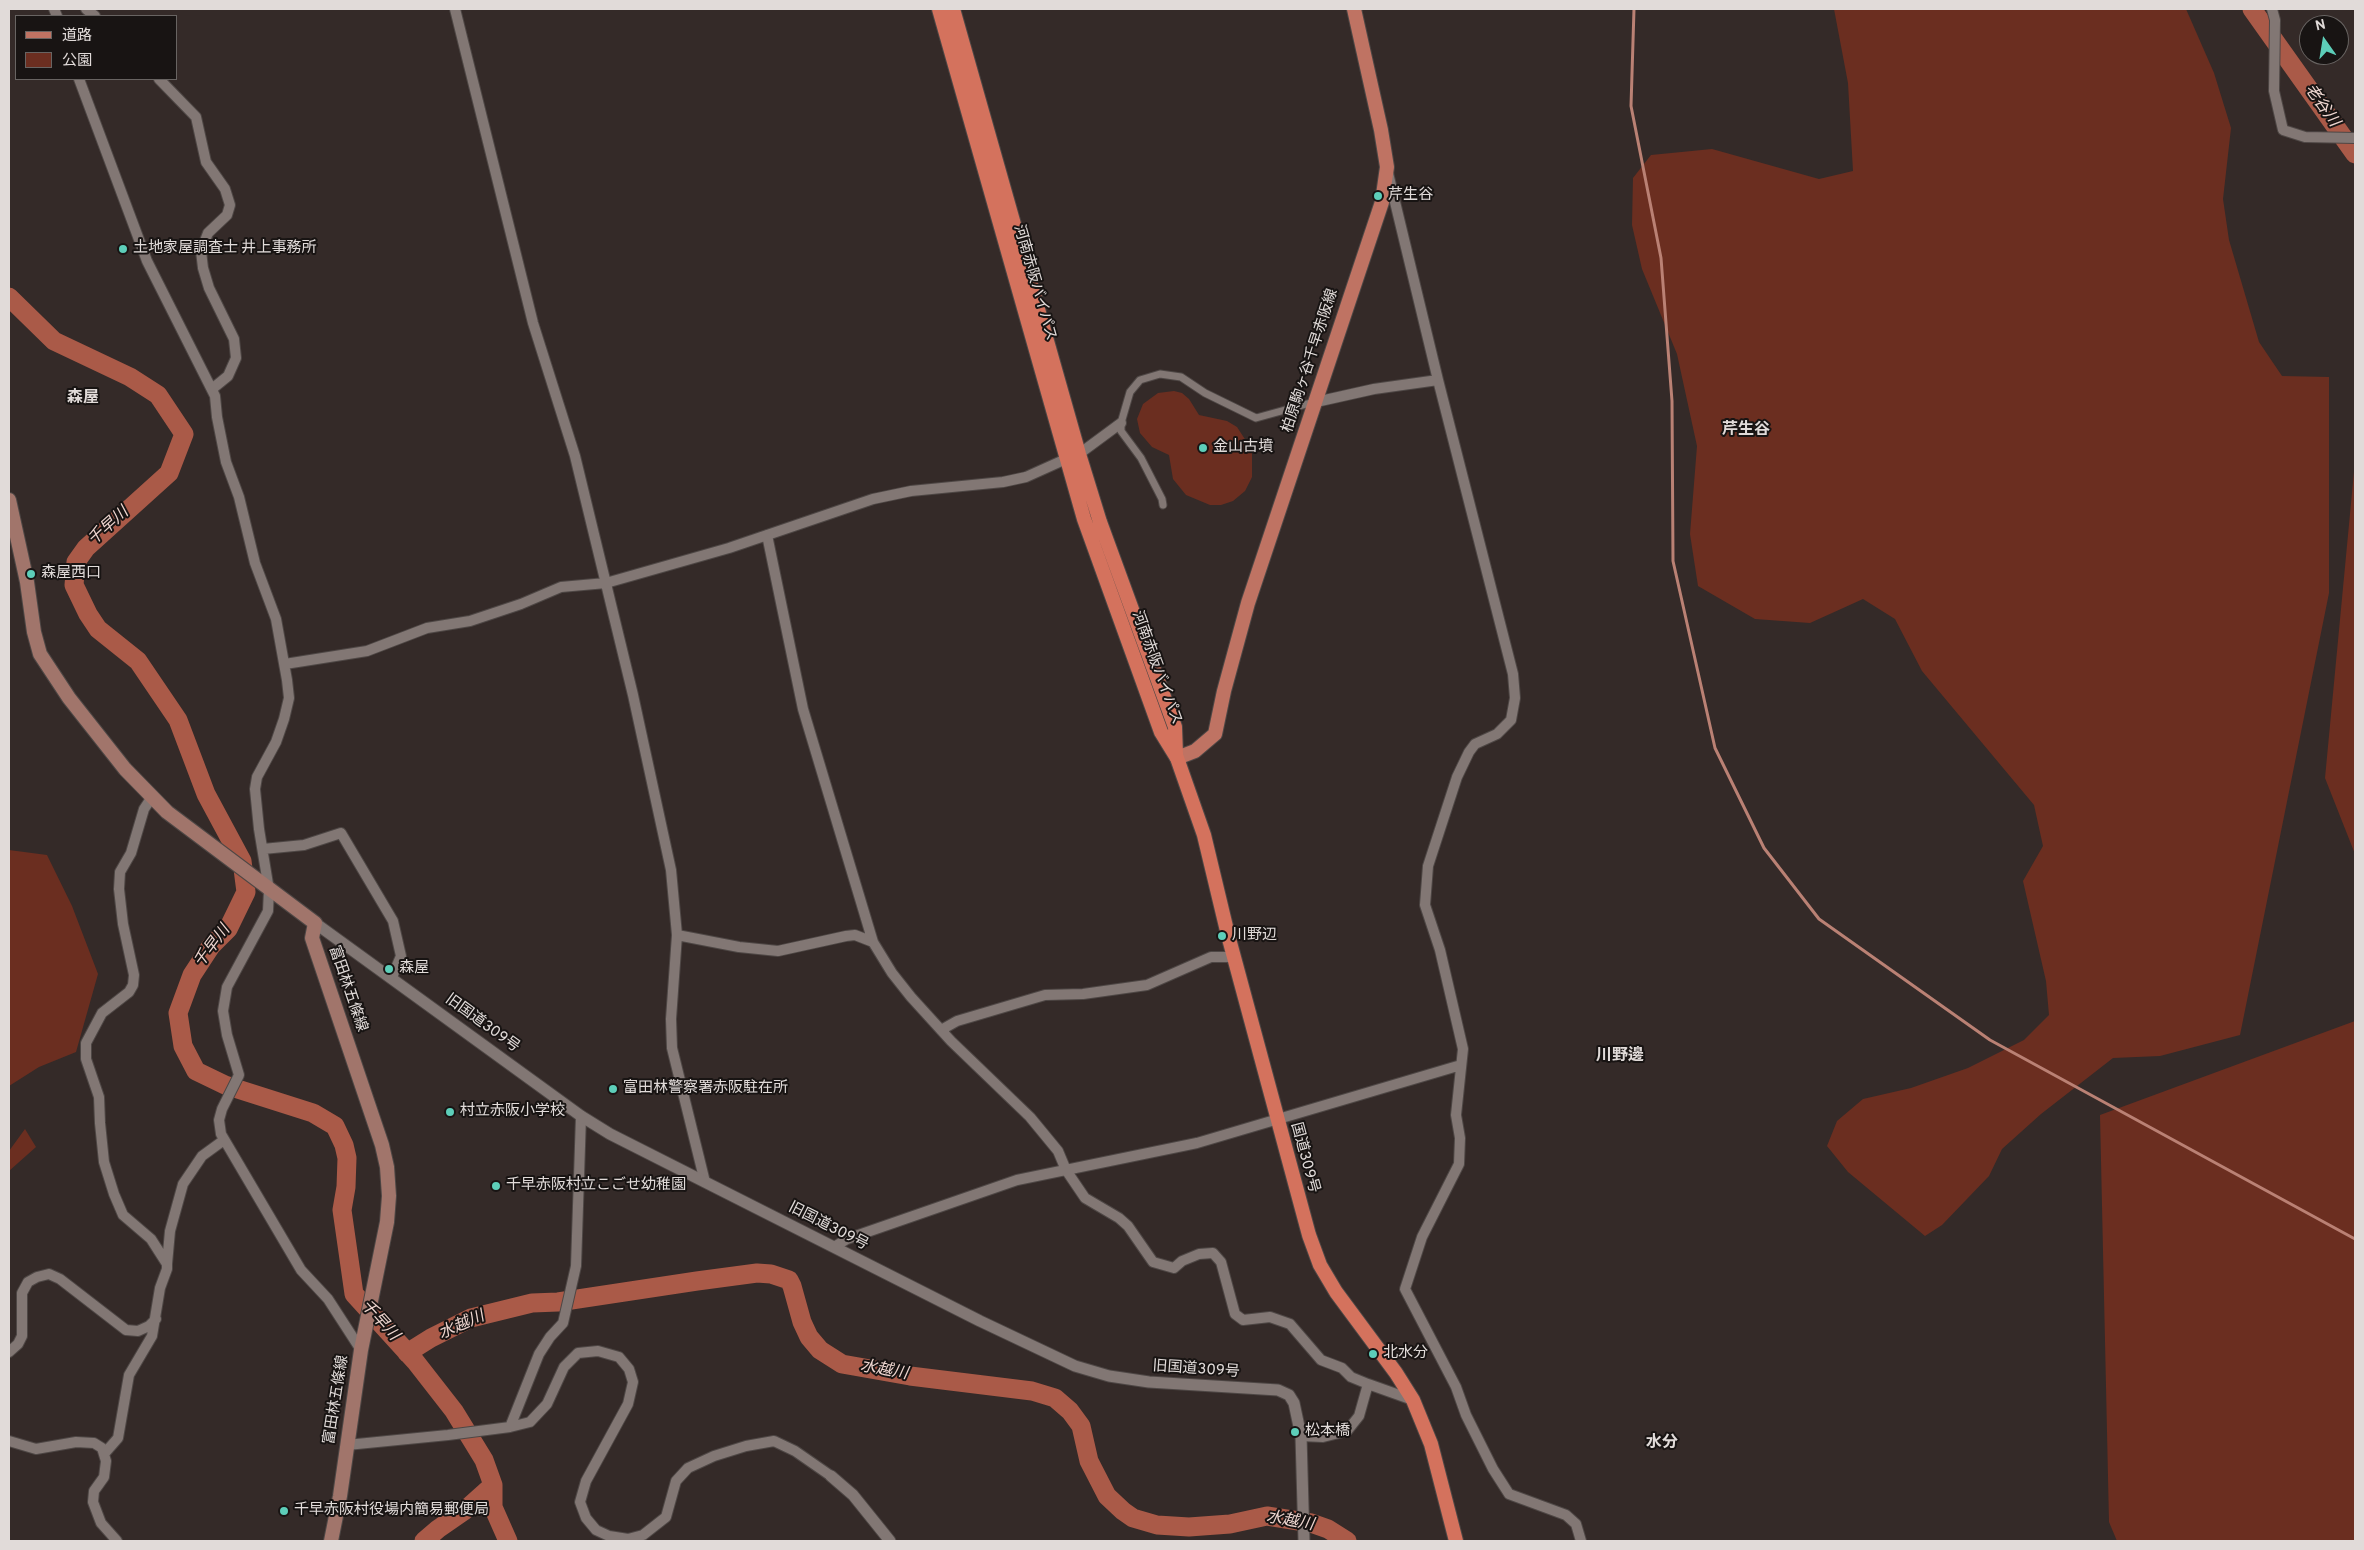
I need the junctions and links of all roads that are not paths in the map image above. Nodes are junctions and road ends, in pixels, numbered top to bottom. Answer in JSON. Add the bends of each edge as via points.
{"nodes":[{"id":1,"x":455,"y":9,"type":"edge"},
{"id":2,"x":939,"y":9,"type":"edge"},
{"id":3,"x":953,"y":9,"type":"edge"},
{"id":4,"x":1354,"y":9,"type":"edge"},
{"id":5,"x":2272,"y":9,"type":"edge"},
{"id":6,"x":79,"y":80,"type":"edge"},
{"id":7,"x":160,"y":80,"type":"edge"},
{"id":8,"x":2355,"y":138,"type":"edge"},
{"id":9,"x":1387,"y":167,"type":"junction"},
{"id":10,"x":1438,"y":380,"type":"junction"},
{"id":11,"x":212,"y":389,"type":"junction"},
{"id":12,"x":1316,"y":402,"type":"junction"},
{"id":13,"x":1121,"y":423,"type":"junction"},
{"id":14,"x":1072,"y":457,"type":"junction"},
{"id":15,"x":1163,"y":505,"type":"dead end"},
{"id":16,"x":10,"y":509,"type":"edge"},
{"id":17,"x":767,"y":535,"type":"junction"},
{"id":18,"x":606,"y":583,"type":"junction"},
{"id":19,"x":285,"y":664,"type":"junction"},
{"id":20,"x":1177,"y":758,"type":"junction"},
{"id":21,"x":152,"y":797,"type":"junction"},
{"id":22,"x":263,"y":848,"type":"junction"},
{"id":23,"x":269,"y":890,"type":"junction"},
{"id":24,"x":315,"y":922,"type":"junction"},
{"id":25,"x":677,"y":935,"type":"junction"},
{"id":26,"x":873,"y":942,"type":"junction"},
{"id":27,"x":1234,"y":957,"type":"junction"},
{"id":28,"x":392,"y":977,"type":"junction"},
{"id":29,"x":941,"y":1030,"type":"junction"},
{"id":30,"x":1461,"y":1064,"type":"junction"},
{"id":31,"x":582,"y":1116,"type":"junction"},
{"id":32,"x":1277,"y":1119,"type":"junction"},
{"id":33,"x":224,"y":1140,"type":"junction"},
{"id":34,"x":1066,"y":1170,"type":"junction"},
{"id":35,"x":705,"y":1182,"type":"junction"},
{"id":36,"x":834,"y":1247,"type":"junction"},
{"id":37,"x":167,"y":1264,"type":"junction"},
{"id":38,"x":156,"y":1319,"type":"junction"},
{"id":39,"x":363,"y":1344,"type":"junction"},
{"id":40,"x":9,"y":1352,"type":"edge"},
{"id":41,"x":1368,"y":1384,"type":"junction"},
{"id":42,"x":1413,"y":1400,"type":"junction"},
{"id":43,"x":510,"y":1427,"type":"junction"},
{"id":44,"x":1301,"y":1436,"type":"junction"},
{"id":45,"x":9,"y":1441,"type":"edge"},
{"id":46,"x":347,"y":1445,"type":"junction"},
{"id":47,"x":104,"y":1454,"type":"junction"},
{"id":48,"x":831,"y":1476,"type":"joint"},
{"id":49,"x":1304,"y":1537,"type":"edge"},
{"id":50,"x":117,"y":1541,"type":"edge"},
{"id":51,"x":331,"y":1541,"type":"edge"},
{"id":52,"x":890,"y":1541,"type":"edge"},
{"id":53,"x":1456,"y":1541,"type":"edge"},
{"id":54,"x":1581,"y":1541,"type":"edge"}],
"edges":[{"from":1,"to":18,"type":"street","via":[[523,284],[575,456]]},
{"from":2,"to":14,"type":"highway","name":"河南赤阪バイパス"},
{"from":3,"to":14,"type":"highway","name":"河南赤阪バイパス"},
{"from":4,"to":9,"type":"main road","name":"柏原駒ヶ谷千早赤阪線"},
{"from":5,"to":8,"type":"street","via":[[2275,20],[2274,91],[2283,130],[2305,137]]},
{"from":6,"to":11,"type":"street","via":[[147,261]]},
{"from":7,"to":11,"type":"street","via":[[196,117],[206,162],[225,189],[230,205],[227,214],[208,233],[202,252],[208,288],[231,332],[236,358],[228,376]]},
{"from":9,"to":10,"type":"street"},
{"from":9,"to":12,"type":"main road","name":"柏原駒ヶ谷千早赤阪線","via":[[1382,202]]},
{"from":10,"to":12,"type":"street","via":[[1374,389]]},
{"from":10,"to":30,"type":"street","via":[[1514,674],[1515,698],[1511,720],[1497,734],[1475,744],[1457,777],[1428,866],[1425,905],[1440,950],[1462,1049]]},
{"from":11,"to":19,"type":"street","via":[[226,462],[239,497],[255,563],[276,619]]},
{"from":12,"to":13,"type":"street","via":[[1256,418],[1205,393],[1181,377],[1154,374],[1140,380],[1132,389]]},
{"from":12,"to":20,"type":"main road","name":"柏原駒ヶ谷千早赤阪線","via":[[1248,603],[1215,734],[1195,751]]},
{"from":13,"to":14,"type":"street"},
{"from":13,"to":15,"type":"street","via":[[1121,433],[1144,465]]},
{"from":14,"to":17,"type":"street","via":[[1026,477],[1003,482],[911,491],[873,499]]},
{"from":14,"to":20,"type":"highway","name":"河南赤阪バイパス","via":[[1100,522],[1175,727]]},
{"from":16,"to":21,"type":"main road","via":[[40,654],[69,698],[125,769]]},
{"from":17,"to":18,"type":"street"},
{"from":17,"to":26,"type":"street","via":[[802,709]]},
{"from":18,"to":19,"type":"street","via":[[561,587],[470,621],[427,628],[367,651]]},
{"from":18,"to":25,"type":"street","via":[[671,870]]},
{"from":19,"to":22,"type":"street","via":[[289,698],[284,719],[255,789]]},
{"from":20,"to":27,"type":"highway","name":"国道309号","via":[[1204,835]]},
{"from":21,"to":23,"type":"main road"},
{"from":21,"to":37,"type":"street","via":[[144,809],[131,853],[120,872],[123,924],[134,975],[133,985],[129,992],[102,1012],[86,1043],[86,1059],[99,1096],[104,1162],[114,1194],[123,1215],[151,1239]]},
{"from":22,"to":23,"type":"street"},
{"from":22,"to":28,"type":"street","via":[[304,845],[341,832],[392,920],[401,956]]},
{"from":23,"to":24,"type":"main road"},
{"from":23,"to":33,"type":"street","via":[[268,911],[228,987],[223,1011],[239,1075],[219,1120]]},
{"from":24,"to":28,"type":"street","name":"旧国道309号"},
{"from":24,"to":39,"type":"main road","name":"富田林五條線","via":[[312,938],[387,1167],[389,1196]]},
{"from":25,"to":26,"type":"street","via":[[778,951],[846,936]]},
{"from":25,"to":35,"type":"street","via":[[672,1048]]},
{"from":26,"to":29,"type":"street","via":[[911,997]]},
{"from":27,"to":29,"type":"street","via":[[1212,957],[1147,985],[1083,994],[1045,995],[957,1021]]},
{"from":27,"to":32,"type":"highway","name":"国道309号"},
{"from":28,"to":31,"type":"street","name":"旧国道309号"},
{"from":29,"to":34,"type":"street","via":[[1030,1117],[1058,1150]]},
{"from":30,"to":32,"type":"street"},
{"from":30,"to":54,"type":"street","via":[[1456,1115],[1460,1138],[1458,1164],[1422,1236],[1405,1289],[1456,1387],[1489,1462],[1509,1494],[1566,1515],[1576,1524]]},
{"from":31,"to":35,"type":"street","name":"旧国道309号","via":[[610,1134]]},
{"from":31,"to":43,"type":"street","via":[[576,1266],[563,1323],[540,1354]]},
{"from":32,"to":34,"type":"street","via":[[1197,1143]]},
{"from":32,"to":42,"type":"highway","name":"国道309号","via":[[1320,1265],[1353,1318],[1396,1372]]},
{"from":33,"to":37,"type":"street","via":[[202,1156],[183,1184],[170,1231]]},
{"from":33,"to":39,"type":"street","via":[[301,1270]]},
{"from":34,"to":36,"type":"street","via":[[1017,1180],[847,1239]]},
{"from":34,"to":41,"type":"street","via":[[1085,1198],[1128,1226],[1153,1262],[1174,1268],[1191,1257],[1213,1254],[1221,1262],[1235,1314],[1243,1320],[1270,1318],[1290,1324],[1321,1360]]},
{"from":35,"to":36,"type":"street","name":"旧国道309号"},
{"from":36,"to":44,"type":"street","name":"旧国道309号","via":[[1075,1366],[1109,1376],[1149,1382],[1278,1390],[1289,1396],[1294,1404]]},
{"from":37,"to":38,"type":"street"},
{"from":38,"to":40,"type":"street","via":[[138,1331],[126,1330],[49,1274],[28,1282],[22,1293],[22,1336]]},
{"from":38,"to":47,"type":"street","via":[[152,1336],[130,1375],[118,1438]]},
{"from":39,"to":46,"type":"main road","name":"富田林五條線"},
{"from":41,"to":42,"type":"street"},
{"from":41,"to":44,"type":"street","via":[[1359,1416],[1347,1432],[1323,1437]]},
{"from":42,"to":53,"type":"highway","name":"国道309号","via":[[1431,1444]]},
{"from":43,"to":46,"type":"street"},
{"from":43,"to":48,"type":"street","via":[[530,1422],[547,1404],[564,1367],[578,1353],[598,1351],[619,1357],[629,1369],[633,1382],[628,1404],[586,1480],[580,1502],[586,1518],[596,1530],[608,1536],[628,1539],[644,1535],[666,1517],[676,1481],[688,1468],[746,1446],[774,1442],[795,1451]]},
{"from":44,"to":49,"type":"street","name":"旧国道309号"},
{"from":45,"to":47,"type":"street","via":[[36,1449],[76,1442],[94,1443],[102,1448]]},
{"from":46,"to":51,"type":"main road","name":"富田林五條線"},
{"from":47,"to":50,"type":"street","via":[[104,1477],[94,1492],[93,1502],[101,1523]]},
{"from":48,"to":52,"type":"street","via":[[854,1495]]}]}
